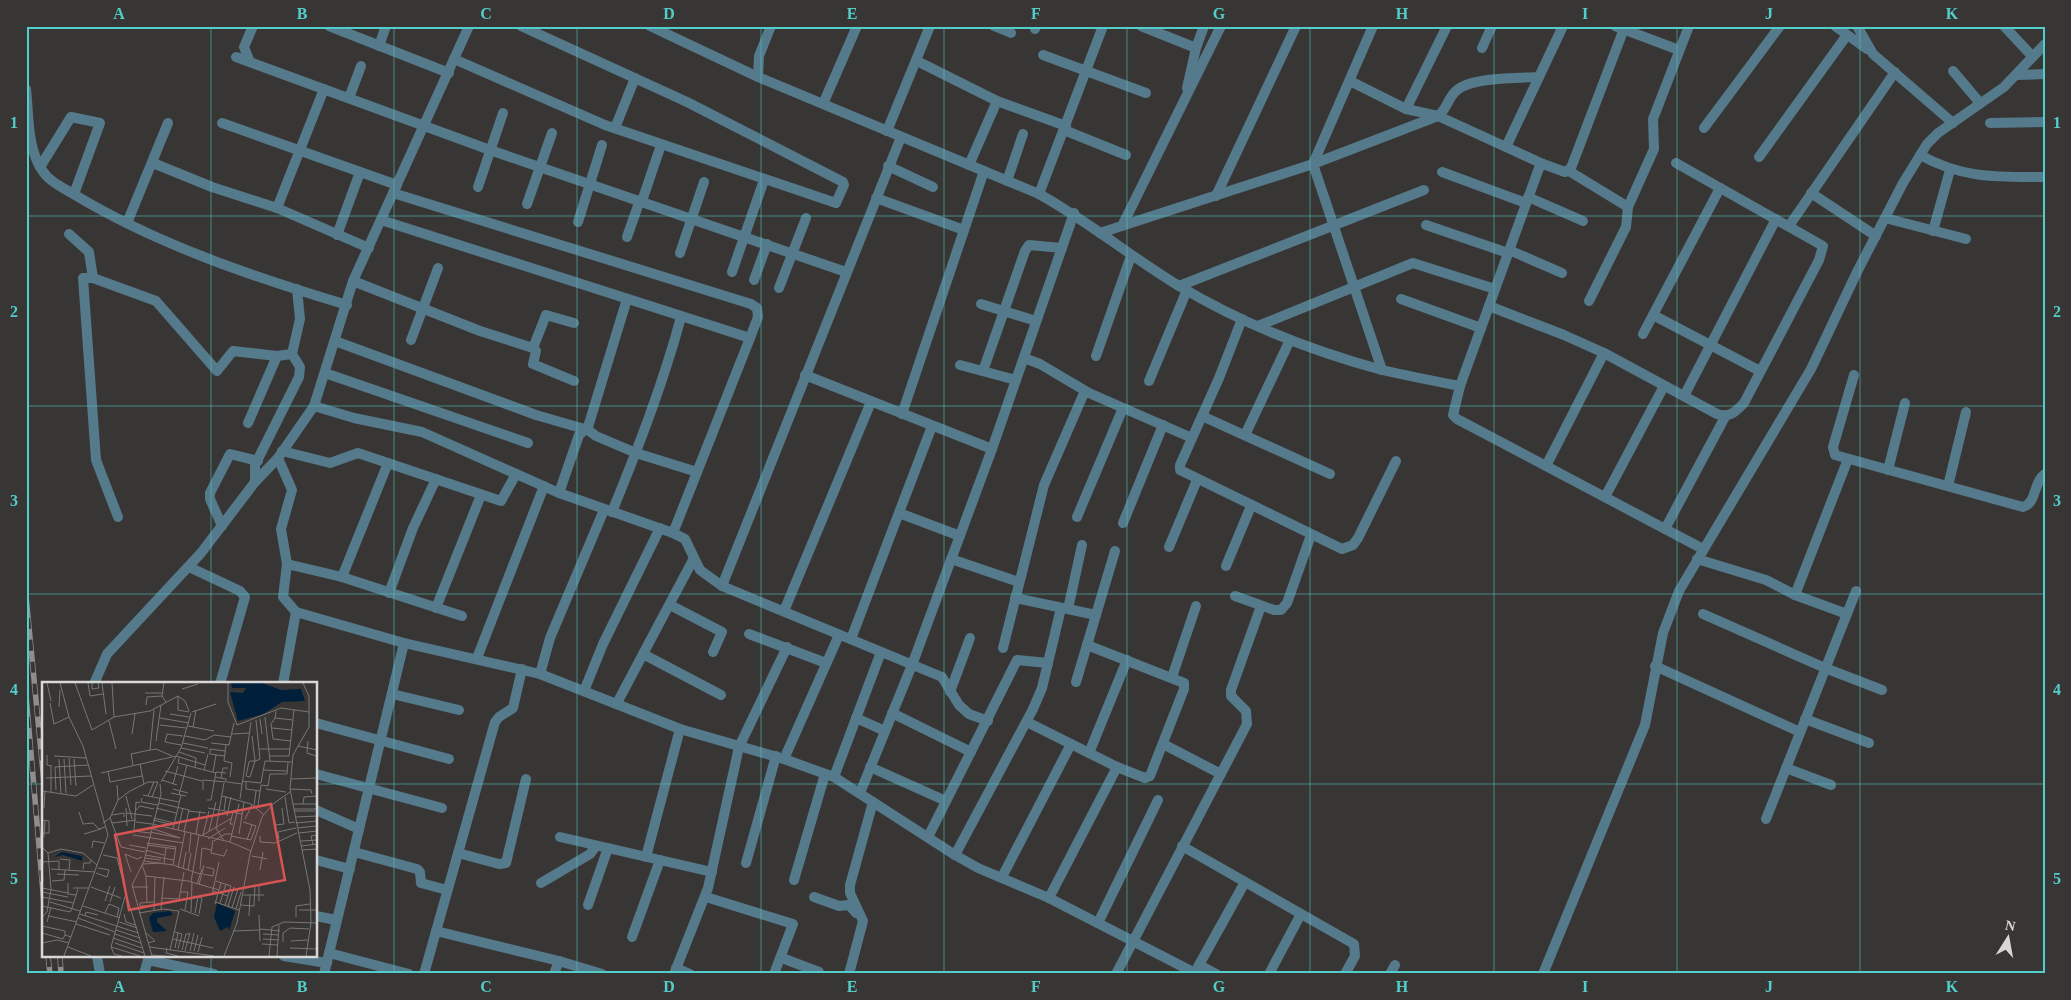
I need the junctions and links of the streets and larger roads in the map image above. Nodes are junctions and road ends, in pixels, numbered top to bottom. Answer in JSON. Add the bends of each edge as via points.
{"nodes":[{"id":1,"x":253,"y":26,"type":"edge"},
{"id":2,"x":329,"y":26,"type":"edge"},
{"id":3,"x":386,"y":26,"type":"edge"},
{"id":4,"x":469,"y":26,"type":"edge"},
{"id":5,"x":521,"y":26,"type":"edge"},
{"id":6,"x":650,"y":26,"type":"edge"},
{"id":7,"x":770,"y":26,"type":"edge"},
{"id":8,"x":857,"y":26,"type":"edge"},
{"id":9,"x":930,"y":26,"type":"edge"},
{"id":10,"x":994,"y":26,"type":"edge"},
{"id":11,"x":1103,"y":26,"type":"edge"},
{"id":12,"x":1141,"y":26,"type":"edge"},
{"id":13,"x":1204,"y":26,"type":"edge"},
{"id":14,"x":1221,"y":26,"type":"edge"},
{"id":15,"x":1296,"y":26,"type":"edge"},
{"id":16,"x":1373,"y":26,"type":"edge"},
{"id":17,"x":1447,"y":26,"type":"edge"},
{"id":18,"x":1492,"y":26,"type":"edge"},
{"id":19,"x":1562,"y":26,"type":"edge"},
{"id":20,"x":1689,"y":26,"type":"edge"},
{"id":21,"x":1835,"y":26,"type":"edge"},
{"id":22,"x":1857,"y":26,"type":"edge"},
{"id":23,"x":2004,"y":26,"type":"edge"},
{"id":24,"x":1621,"y":27,"type":"edge"},
{"id":25,"x":1774,"y":28,"type":"edge"},
{"id":26,"x":1011,"y":33,"type":"dead end"},
{"id":27,"x":1847,"y":35,"type":"junction"},
{"id":28,"x":2045,"y":44,"type":"edge"},
{"id":29,"x":379,"y":46,"type":"junction"},
{"id":30,"x":1196,"y":48,"type":"junction"},
{"id":31,"x":1482,"y":48,"type":"dead end"},
{"id":32,"x":1679,"y":50,"type":"junction"},
{"id":33,"x":1873,"y":54,"type":"junction"},
{"id":34,"x":1042,"y":55,"type":"dead end"},
{"id":35,"x":2032,"y":56,"type":"junction"},
{"id":36,"x":236,"y":57,"type":"dead end"},
{"id":37,"x":454,"y":59,"type":"junction"},
{"id":38,"x":917,"y":60,"type":"junction"},
{"id":39,"x":250,"y":62,"type":"junction"},
{"id":40,"x":361,"y":66,"type":"dead end"},
{"id":41,"x":1953,"y":71,"type":"dead end"},
{"id":42,"x":1086,"y":72,"type":"junction"},
{"id":43,"x":1894,"y":72,"type":"junction"},
{"id":44,"x":449,"y":73,"type":"junction"},
{"id":45,"x":2016,"y":74,"type":"junction"},
{"id":46,"x":2045,"y":74,"type":"edge"},
{"id":47,"x":758,"y":77,"type":"junction"},
{"id":48,"x":1539,"y":77,"type":"junction"},
{"id":49,"x":635,"y":78,"type":"junction"},
{"id":50,"x":1350,"y":81,"type":"junction"},
{"id":51,"x":26,"y":89,"type":"edge"},
{"id":52,"x":324,"y":89,"type":"junction"},
{"id":53,"x":1146,"y":93,"type":"dead end"},
{"id":54,"x":1186,"y":97,"type":"junction"},
{"id":55,"x":349,"y":98,"type":"junction"},
{"id":56,"x":997,"y":101,"type":"junction"},
{"id":57,"x":1980,"y":103,"type":"junction"},
{"id":58,"x":823,"y":104,"type":"junction"},
{"id":59,"x":1406,"y":109,"type":"junction"},
{"id":60,"x":503,"y":113,"type":"dead end"},
{"id":61,"x":1438,"y":116,"type":"junction"},
{"id":62,"x":1952,"y":122,"type":"junction"},
{"id":63,"x":2045,"y":122,"type":"edge"},
{"id":64,"x":168,"y":123,"type":"dead end"},
{"id":65,"x":222,"y":123,"type":"dead end"},
{"id":66,"x":1990,"y":123,"type":"dead end"},
{"id":67,"x":424,"y":125,"type":"junction"},
{"id":68,"x":615,"y":128,"type":"junction"},
{"id":69,"x":1065,"y":128,"type":"junction"},
{"id":70,"x":1704,"y":128,"type":"dead end"},
{"id":71,"x":887,"y":131,"type":"junction"},
{"id":72,"x":552,"y":133,"type":"dead end"},
{"id":73,"x":1023,"y":134,"type":"dead end"},
{"id":74,"x":901,"y":137,"type":"junction"},
{"id":75,"x":602,"y":145,"type":"dead end"},
{"id":76,"x":661,"y":145,"type":"junction"},
{"id":77,"x":1506,"y":147,"type":"junction"},
{"id":78,"x":490,"y":150,"type":"junction"},
{"id":79,"x":300,"y":151,"type":"junction"},
{"id":80,"x":1126,"y":155,"type":"dead end"},
{"id":81,"x":1920,"y":155,"type":"junction"},
{"id":82,"x":1759,"y":157,"type":"dead end"},
{"id":83,"x":153,"y":163,"type":"junction"},
{"id":84,"x":1676,"y":163,"type":"dead end"},
{"id":85,"x":1313,"y":164,"type":"junction"},
{"id":86,"x":1543,"y":164,"type":"junction"},
{"id":87,"x":969,"y":165,"type":"junction"},
{"id":88,"x":540,"y":166,"type":"junction"},
{"id":89,"x":888,"y":166,"type":"junction"},
{"id":90,"x":40,"y":167,"type":"junction"},
{"id":91,"x":1950,"y":170,"type":"junction"},
{"id":92,"x":984,"y":171,"type":"junction"},
{"id":93,"x":1569,"y":171,"type":"junction"},
{"id":94,"x":360,"y":172,"type":"junction"},
{"id":95,"x":1442,"y":172,"type":"dead end"},
{"id":96,"x":2045,"y":177,"type":"edge"},
{"id":97,"x":764,"y":180,"type":"junction"},
{"id":98,"x":1007,"y":181,"type":"junction"},
{"id":99,"x":704,"y":182,"type":"dead end"},
{"id":100,"x":590,"y":184,"type":"junction"},
{"id":101,"x":478,"y":187,"type":"dead end"},
{"id":102,"x":933,"y":187,"type":"dead end"},
{"id":103,"x":1720,"y":188,"type":"junction"},
{"id":104,"x":395,"y":189,"type":"junction"},
{"id":105,"x":1424,"y":190,"type":"dead end"},
{"id":106,"x":1812,"y":193,"type":"junction"},
{"id":107,"x":74,"y":194,"type":"junction"},
{"id":108,"x":1039,"y":194,"type":"junction"},
{"id":109,"x":1216,"y":196,"type":"junction"},
{"id":110,"x":876,"y":198,"type":"junction"},
{"id":111,"x":641,"y":200,"type":"junction"},
{"id":112,"x":1527,"y":200,"type":"junction"},
{"id":113,"x":527,"y":204,"type":"dead end"},
{"id":114,"x":1628,"y":207,"type":"junction"},
{"id":115,"x":277,"y":208,"type":"junction"},
{"id":116,"x":1074,"y":213,"type":"junction"},
{"id":117,"x":691,"y":218,"type":"junction"},
{"id":118,"x":806,"y":218,"type":"dead end"},
{"id":119,"x":1885,"y":218,"type":"junction"},
{"id":120,"x":1776,"y":219,"type":"junction"},
{"id":121,"x":381,"y":220,"type":"junction"},
{"id":122,"x":1582,"y":221,"type":"dead end"},
{"id":123,"x":578,"y":222,"type":"dead end"},
{"id":124,"x":128,"y":223,"type":"junction"},
{"id":125,"x":1334,"y":225,"type":"junction"},
{"id":126,"x":1426,"y":225,"type":"dead end"},
{"id":127,"x":1122,"y":226,"type":"junction"},
{"id":128,"x":1789,"y":226,"type":"junction"},
{"id":129,"x":964,"y":230,"type":"junction"},
{"id":130,"x":1933,"y":231,"type":"junction"},
{"id":131,"x":1100,"y":233,"type":"junction"},
{"id":132,"x":68,"y":234,"type":"dead end"},
{"id":133,"x":337,"y":235,"type":"junction"},
{"id":134,"x":744,"y":236,"type":"junction"},
{"id":135,"x":1876,"y":236,"type":"junction"},
{"id":136,"x":627,"y":237,"type":"dead end"},
{"id":137,"x":1966,"y":239,"type":"dead end"},
{"id":138,"x":767,"y":244,"type":"junction"},
{"id":139,"x":368,"y":248,"type":"junction"},
{"id":140,"x":1062,"y":248,"type":"junction"},
{"id":141,"x":1509,"y":251,"type":"junction"},
{"id":142,"x":680,"y":253,"type":"dead end"},
{"id":143,"x":793,"y":254,"type":"junction"},
{"id":144,"x":1131,"y":256,"type":"junction"},
{"id":145,"x":438,"y":268,"type":"dead end"},
{"id":146,"x":732,"y":272,"type":"dead end"},
{"id":147,"x":846,"y":272,"type":"junction"},
{"id":148,"x":1562,"y":272,"type":"dead end"},
{"id":149,"x":93,"y":278,"type":"junction"},
{"id":150,"x":754,"y":280,"type":"dead end"},
{"id":151,"x":352,"y":281,"type":"junction"},
{"id":152,"x":1354,"y":286,"type":"junction"},
{"id":153,"x":779,"y":288,"type":"dead end"},
{"id":154,"x":1183,"y":288,"type":"junction"},
{"id":155,"x":1495,"y":289,"type":"junction"},
{"id":156,"x":297,"y":290,"type":"junction"},
{"id":157,"x":627,"y":299,"type":"junction"},
{"id":158,"x":1401,"y":299,"type":"dead end"},
{"id":159,"x":1588,"y":301,"type":"dead end"},
{"id":160,"x":981,"y":304,"type":"dead end"},
{"id":161,"x":347,"y":305,"type":"junction"},
{"id":162,"x":1489,"y":306,"type":"junction"},
{"id":163,"x":423,"y":308,"type":"junction"},
{"id":164,"x":1004,"y":311,"type":"junction"},
{"id":165,"x":1653,"y":315,"type":"junction"},
{"id":166,"x":681,"y":317,"type":"junction"},
{"id":167,"x":1242,"y":319,"type":"junction"},
{"id":168,"x":1036,"y":321,"type":"junction"},
{"id":169,"x":574,"y":323,"type":"dead end"},
{"id":170,"x":1258,"y":326,"type":"junction"},
{"id":171,"x":1481,"y":328,"type":"junction"},
{"id":172,"x":1643,"y":334,"type":"dead end"},
{"id":173,"x":750,"y":338,"type":"junction"},
{"id":174,"x":411,"y":340,"type":"dead end"},
{"id":175,"x":1290,"y":340,"type":"junction"},
{"id":176,"x":335,"y":341,"type":"junction"},
{"id":177,"x":1710,"y":345,"type":"junction"},
{"id":178,"x":533,"y":348,"type":"junction"},
{"id":179,"x":1604,"y":353,"type":"junction"},
{"id":180,"x":292,"y":354,"type":"junction"},
{"id":181,"x":277,"y":356,"type":"junction"},
{"id":182,"x":1096,"y":356,"type":"dead end"},
{"id":183,"x":1024,"y":358,"type":"junction"},
{"id":184,"x":960,"y":365,"type":"dead end"},
{"id":185,"x":1382,"y":370,"type":"junction"},
{"id":186,"x":983,"y":371,"type":"junction"},
{"id":187,"x":1760,"y":371,"type":"junction"},
{"id":188,"x":325,"y":373,"type":"junction"},
{"id":189,"x":805,"y":375,"type":"junction"},
{"id":190,"x":1854,"y":375,"type":"dead end"},
{"id":191,"x":1016,"y":380,"type":"junction"},
{"id":192,"x":1149,"y":380,"type":"dead end"},
{"id":193,"x":574,"y":381,"type":"dead end"},
{"id":194,"x":1460,"y":386,"type":"junction"},
{"id":195,"x":1664,"y":386,"type":"junction"},
{"id":196,"x":1089,"y":393,"type":"junction"},
{"id":197,"x":1684,"y":396,"type":"junction"},
{"id":198,"x":871,"y":402,"type":"junction"},
{"id":199,"x":1905,"y":403,"type":"dead end"},
{"id":200,"x":314,"y":406,"type":"junction"},
{"id":201,"x":1123,"y":408,"type":"junction"},
{"id":202,"x":1966,"y":412,"type":"dead end"},
{"id":203,"x":902,"y":414,"type":"junction"},
{"id":204,"x":1202,"y":416,"type":"junction"},
{"id":205,"x":1725,"y":416,"type":"junction"},
{"id":206,"x":248,"y":422,"type":"dead end"},
{"id":207,"x":1163,"y":425,"type":"junction"},
{"id":208,"x":932,"y":426,"type":"junction"},
{"id":209,"x":586,"y":429,"type":"junction"},
{"id":210,"x":1245,"y":435,"type":"junction"},
{"id":211,"x":1192,"y":438,"type":"junction"},
{"id":212,"x":528,"y":443,"type":"dead end"},
{"id":213,"x":992,"y":450,"type":"junction"},
{"id":214,"x":636,"y":453,"type":"junction"},
{"id":215,"x":280,"y":454,"type":"junction"},
{"id":216,"x":1848,"y":459,"type":"junction"},
{"id":217,"x":258,"y":461,"type":"junction"},
{"id":218,"x":1396,"y":461,"type":"dead end"},
{"id":219,"x":388,"y":463,"type":"junction"},
{"id":220,"x":1546,"y":466,"type":"junction"},
{"id":221,"x":1888,"y":470,"type":"junction"},
{"id":222,"x":697,"y":472,"type":"junction"},
{"id":223,"x":516,"y":474,"type":"junction"},
{"id":224,"x":1330,"y":474,"type":"dead end"},
{"id":225,"x":2045,"y":474,"type":"edge"},
{"id":226,"x":436,"y":479,"type":"junction"},
{"id":227,"x":1197,"y":480,"type":"junction"},
{"id":228,"x":255,"y":482,"type":"junction"},
{"id":229,"x":544,"y":486,"type":"junction"},
{"id":230,"x":1948,"y":486,"type":"junction"},
{"id":231,"x":559,"y":492,"type":"junction"},
{"id":232,"x":481,"y":495,"type":"junction"},
{"id":233,"x":1605,"y":498,"type":"junction"},
{"id":234,"x":1251,"y":506,"type":"junction"},
{"id":235,"x":608,"y":511,"type":"junction"},
{"id":236,"x":899,"y":513,"type":"junction"},
{"id":237,"x":118,"y":517,"type":"dead end"},
{"id":238,"x":1077,"y":517,"type":"dead end"},
{"id":239,"x":1123,"y":523,"type":"dead end"},
{"id":240,"x":222,"y":526,"type":"junction"},
{"id":241,"x":660,"y":528,"type":"junction"},
{"id":242,"x":1665,"y":529,"type":"junction"},
{"id":243,"x":673,"y":533,"type":"junction"},
{"id":244,"x":1311,"y":535,"type":"junction"},
{"id":245,"x":960,"y":536,"type":"junction"},
{"id":246,"x":1082,"y":545,"type":"dead end"},
{"id":247,"x":1169,"y":547,"type":"dead end"},
{"id":248,"x":1703,"y":549,"type":"junction"},
{"id":249,"x":1115,"y":551,"type":"dead end"},
{"id":250,"x":694,"y":558,"type":"junction"},
{"id":251,"x":952,"y":559,"type":"junction"},
{"id":252,"x":1697,"y":559,"type":"junction"},
{"id":253,"x":287,"y":564,"type":"junction"},
{"id":254,"x":1226,"y":566,"type":"dead end"},
{"id":255,"x":189,"y":567,"type":"junction"},
{"id":256,"x":342,"y":577,"type":"junction"},
{"id":257,"x":1019,"y":582,"type":"junction"},
{"id":258,"x":722,"y":586,"type":"junction"},
{"id":259,"x":1856,"y":591,"type":"dead end"},
{"id":260,"x":389,"y":593,"type":"junction"},
{"id":261,"x":1796,"y":595,"type":"junction"},
{"id":262,"x":1235,"y":596,"type":"dead end"},
{"id":263,"x":1015,"y":598,"type":"junction"},
{"id":264,"x":670,"y":605,"type":"junction"},
{"id":265,"x":1196,"y":606,"type":"dead end"},
{"id":266,"x":1261,"y":606,"type":"junction"},
{"id":267,"x":436,"y":608,"type":"junction"},
{"id":268,"x":1064,"y":608,"type":"junction"},
{"id":269,"x":296,"y":612,"type":"junction"},
{"id":270,"x":784,"y":612,"type":"junction"},
{"id":271,"x":1703,"y":614,"type":"dead end"},
{"id":272,"x":1847,"y":614,"type":"junction"},
{"id":273,"x":1096,"y":615,"type":"junction"},
{"id":274,"x":462,"y":616,"type":"dead end"},
{"id":275,"x":749,"y":634,"type":"dead end"},
{"id":276,"x":838,"y":635,"type":"junction"},
{"id":277,"x":970,"y":638,"type":"dead end"},
{"id":278,"x":851,"y":639,"type":"junction"},
{"id":279,"x":404,"y":643,"type":"junction"},
{"id":280,"x":1087,"y":645,"type":"junction"},
{"id":281,"x":787,"y":648,"type":"junction"},
{"id":282,"x":1003,"y":648,"type":"dead end"},
{"id":283,"x":713,"y":652,"type":"dead end"},
{"id":284,"x":881,"y":652,"type":"junction"},
{"id":285,"x":643,"y":654,"type":"junction"},
{"id":286,"x":477,"y":658,"type":"junction"},
{"id":287,"x":1127,"y":660,"type":"junction"},
{"id":288,"x":826,"y":663,"type":"junction"},
{"id":289,"x":1048,"y":663,"type":"junction"},
{"id":290,"x":912,"y":664,"type":"junction"},
{"id":291,"x":1655,"y":666,"type":"junction"},
{"id":292,"x":1825,"y":668,"type":"junction"},
{"id":293,"x":522,"y":669,"type":"junction"},
{"id":294,"x":540,"y":674,"type":"junction"},
{"id":295,"x":1172,"y":678,"type":"junction"},
{"id":296,"x":95,"y":682,"type":"edge"},
{"id":297,"x":221,"y":682,"type":"edge"},
{"id":298,"x":283,"y":682,"type":"edge"},
{"id":299,"x":1076,"y":682,"type":"dead end"},
{"id":300,"x":1882,"y":690,"type":"dead end"},
{"id":301,"x":584,"y":691,"type":"junction"},
{"id":302,"x":950,"y":692,"type":"junction"},
{"id":303,"x":392,"y":694,"type":"junction"},
{"id":304,"x":721,"y":695,"type":"dead end"},
{"id":305,"x":617,"y":703,"type":"junction"},
{"id":306,"x":459,"y":710,"type":"dead end"},
{"id":307,"x":892,"y":713,"type":"junction"},
{"id":308,"x":856,"y":718,"type":"junction"},
{"id":309,"x":1805,"y":719,"type":"junction"},
{"id":310,"x":988,"y":721,"type":"junction"},
{"id":311,"x":1027,"y":722,"type":"junction"},
{"id":312,"x":318,"y":724,"type":"edge"},
{"id":313,"x":680,"y":728,"type":"junction"},
{"id":314,"x":885,"y":731,"type":"junction"},
{"id":315,"x":1800,"y":732,"type":"junction"},
{"id":316,"x":381,"y":740,"type":"junction"},
{"id":317,"x":1869,"y":743,"type":"dead end"},
{"id":318,"x":1071,"y":744,"type":"junction"},
{"id":319,"x":1163,"y":744,"type":"junction"},
{"id":320,"x":739,"y":747,"type":"junction"},
{"id":321,"x":971,"y":752,"type":"junction"},
{"id":322,"x":1089,"y":754,"type":"junction"},
{"id":323,"x":780,"y":758,"type":"junction"},
{"id":324,"x":449,"y":759,"type":"dead end"},
{"id":325,"x":870,"y":767,"type":"junction"},
{"id":326,"x":1117,"y":768,"type":"junction"},
{"id":327,"x":1786,"y":768,"type":"junction"},
{"id":328,"x":1220,"y":774,"type":"junction"},
{"id":329,"x":318,"y":775,"type":"edge"},
{"id":330,"x":830,"y":775,"type":"junction"},
{"id":331,"x":526,"y":779,"type":"dead end"},
{"id":332,"x":1832,"y":785,"type":"dead end"},
{"id":333,"x":370,"y":789,"type":"junction"},
{"id":334,"x":860,"y":793,"type":"junction"},
{"id":335,"x":1158,"y":800,"type":"dead end"},
{"id":336,"x":946,"y":801,"type":"junction"},
{"id":337,"x":873,"y":802,"type":"junction"},
{"id":338,"x":442,"y":808,"type":"dead end"},
{"id":339,"x":318,"y":811,"type":"edge"},
{"id":340,"x":1766,"y":819,"type":"dead end"},
{"id":341,"x":359,"y":829,"type":"junction"},
{"id":342,"x":560,"y":837,"type":"dead end"},
{"id":343,"x":928,"y":837,"type":"junction"},
{"id":344,"x":596,"y":846,"type":"junction"},
{"id":345,"x":1182,"y":846,"type":"junction"},
{"id":346,"x":608,"y":848,"type":"junction"},
{"id":347,"x":354,"y":852,"type":"junction"},
{"id":348,"x":458,"y":853,"type":"junction"},
{"id":349,"x":955,"y":855,"type":"junction"},
{"id":350,"x":646,"y":857,"type":"junction"},
{"id":351,"x":660,"y":860,"type":"junction"},
{"id":352,"x":318,"y":861,"type":"edge"},
{"id":353,"x":746,"y":863,"type":"dead end"},
{"id":354,"x":350,"y":869,"type":"junction"},
{"id":355,"x":712,"y":872,"type":"junction"},
{"id":356,"x":1002,"y":877,"type":"junction"},
{"id":357,"x":794,"y":880,"type":"dead end"},
{"id":358,"x":1245,"y":882,"type":"junction"},
{"id":359,"x":541,"y":883,"type":"dead end"},
{"id":360,"x":448,"y":890,"type":"junction"},
{"id":361,"x":706,"y":897,"type":"junction"},
{"id":362,"x":814,"y":897,"type":"dead end"},
{"id":363,"x":1049,"y":898,"type":"junction"},
{"id":364,"x":588,"y":905,"type":"dead end"},
{"id":365,"x":1301,"y":914,"type":"junction"},
{"id":366,"x":318,"y":916,"type":"edge"},
{"id":367,"x":336,"y":920,"type":"junction"},
{"id":368,"x":863,"y":921,"type":"junction"},
{"id":369,"x":1098,"y":923,"type":"junction"},
{"id":370,"x":436,"y":931,"type":"junction"},
{"id":371,"x":632,"y":937,"type":"dead end"},
{"id":372,"x":1132,"y":941,"type":"junction"},
{"id":373,"x":329,"y":953,"type":"junction"},
{"id":374,"x":97,"y":958,"type":"edge"},
{"id":375,"x":148,"y":958,"type":"edge"},
{"id":376,"x":290,"y":958,"type":"edge"},
{"id":377,"x":782,"y":958,"type":"junction"},
{"id":378,"x":559,"y":961,"type":"junction"},
{"id":379,"x":325,"y":969,"type":"edge"},
{"id":380,"x":675,"y":971,"type":"edge"},
{"id":381,"x":1196,"y":971,"type":"edge"},
{"id":382,"x":819,"y":972,"type":"dead end"},
{"id":383,"x":1117,"y":973,"type":"edge"},
{"id":384,"x":100,"y":974,"type":"edge"},
{"id":385,"x":144,"y":974,"type":"edge"},
{"id":386,"x":214,"y":974,"type":"edge"},
{"id":387,"x":409,"y":974,"type":"edge"},
{"id":388,"x":424,"y":974,"type":"edge"},
{"id":389,"x":554,"y":974,"type":"edge"},
{"id":390,"x":602,"y":974,"type":"edge"},
{"id":391,"x":690,"y":974,"type":"edge"},
{"id":392,"x":774,"y":974,"type":"edge"},
{"id":393,"x":849,"y":974,"type":"edge"},
{"id":394,"x":1216,"y":974,"type":"edge"},
{"id":395,"x":1269,"y":974,"type":"edge"},
{"id":396,"x":1345,"y":974,"type":"edge"},
{"id":397,"x":1543,"y":974,"type":"edge"}],
"edges":[{"from":1,"to":39,"type":"street","via":[[244,47]]},
{"from":2,"to":29,"type":"street"},
{"from":3,"to":29,"type":"street"},
{"from":4,"to":37,"type":"street"},
{"from":5,"to":49,"type":"street"},
{"from":6,"to":47,"type":"street"},
{"from":7,"to":47,"type":"street","via":[[759,56]]},
{"from":8,"to":58,"type":"street"},
{"from":9,"to":38,"type":"street"},
{"from":10,"to":26,"type":"street"},
{"from":11,"to":42,"type":"street"},
{"from":12,"to":30,"type":"street"},
{"from":13,"to":30,"type":"street"},
{"from":14,"to":54,"type":"street"},
{"from":15,"to":109,"type":"street"},
{"from":16,"to":50,"type":"street"},
{"from":17,"to":59,"type":"street"},
{"from":18,"to":31,"type":"street"},
{"from":19,"to":48,"type":"street"},
{"from":20,"to":32,"type":"street"},
{"from":21,"to":27,"type":"street"},
{"from":22,"to":33,"type":"street"},
{"from":23,"to":35,"type":"street"},
{"from":24,"to":32,"type":"street"},
{"from":24,"to":93,"type":"street"},
{"from":25,"to":70,"type":"street"},
{"from":27,"to":33,"type":"street"},
{"from":27,"to":82,"type":"street"},
{"from":28,"to":35,"type":"street"},
{"from":29,"to":44,"type":"street"},
{"from":30,"to":54,"type":"street"},
{"from":32,"to":114,"type":"street","via":[[1653,119],[1654,148]]},
{"from":33,"to":43,"type":"street"},
{"from":34,"to":42,"type":"street"},
{"from":35,"to":45,"type":"street"},
{"from":36,"to":39,"type":"street"},
{"from":37,"to":44,"type":"street"},
{"from":37,"to":68,"type":"street"},
{"from":38,"to":56,"type":"street"},
{"from":38,"to":71,"type":"street"},
{"from":39,"to":52,"type":"street"},
{"from":40,"to":55,"type":"street"},
{"from":41,"to":57,"type":"street"},
{"from":42,"to":53,"type":"street"},
{"from":42,"to":69,"type":"street"},
{"from":43,"to":62,"type":"street"},
{"from":43,"to":106,"type":"street"},
{"from":44,"to":67,"type":"street"},
{"from":45,"to":46,"type":"street"},
{"from":45,"to":57,"type":"street","via":[[2004,87]]},
{"from":47,"to":58,"type":"street"},
{"from":48,"to":61,"type":"street","via":[[1486,79],[1471,84],[1456,90],[1444,112]]},
{"from":48,"to":77,"type":"street"},
{"from":49,"to":68,"type":"street"},
{"from":49,"to":97,"type":"street","via":[[844,183],[834,204]]},
{"from":50,"to":59,"type":"street"},
{"from":50,"to":85,"type":"street"},
{"from":51,"to":90,"type":"street","via":[[31,137]]},
{"from":52,"to":55,"type":"street"},
{"from":52,"to":79,"type":"street"},
{"from":54,"to":127,"type":"street"},
{"from":55,"to":67,"type":"street"},
{"from":56,"to":69,"type":"street"},
{"from":56,"to":87,"type":"street"},
{"from":57,"to":62,"type":"street"},
{"from":58,"to":71,"type":"street"},
{"from":59,"to":61,"type":"street"},
{"from":60,"to":78,"type":"street"},
{"from":61,"to":77,"type":"street"},
{"from":61,"to":85,"type":"street"},
{"from":62,"to":81,"type":"street"},
{"from":63,"to":66,"type":"street"},
{"from":64,"to":83,"type":"street"},
{"from":65,"to":79,"type":"street"},
{"from":67,"to":78,"type":"street"},
{"from":67,"to":104,"type":"street"},
{"from":68,"to":76,"type":"street"},
{"from":69,"to":80,"type":"street"},
{"from":69,"to":108,"type":"street"},
{"from":71,"to":74,"type":"street"},
{"from":72,"to":88,"type":"street"},
{"from":73,"to":98,"type":"street"},
{"from":74,"to":87,"type":"street"},
{"from":74,"to":89,"type":"street"},
{"from":75,"to":100,"type":"street"},
{"from":76,"to":97,"type":"street"},
{"from":76,"to":111,"type":"street"},
{"from":77,"to":86,"type":"street"},
{"from":78,"to":88,"type":"street"},
{"from":78,"to":101,"type":"street"},
{"from":79,"to":94,"type":"street"},
{"from":79,"to":115,"type":"street"},
{"from":81,"to":91,"type":"street"},
{"from":81,"to":119,"type":"street"},
{"from":83,"to":115,"type":"street"},
{"from":83,"to":124,"type":"street"},
{"from":84,"to":103,"type":"street"},
{"from":85,"to":109,"type":"street"},
{"from":85,"to":125,"type":"street"},
{"from":86,"to":93,"type":"street"},
{"from":86,"to":112,"type":"street"},
{"from":87,"to":92,"type":"street"},
{"from":88,"to":100,"type":"street"},
{"from":88,"to":113,"type":"street"},
{"from":89,"to":102,"type":"street"},
{"from":89,"to":110,"type":"street"},
{"from":90,"to":107,"type":"street","via":[[46,176]]},
{"from":90,"to":107,"type":"street","via":[[71,117],[100,123]]},
{"from":91,"to":96,"type":"street","via":[[1990,178]]},
{"from":91,"to":130,"type":"street"},
{"from":92,"to":98,"type":"street"},
{"from":92,"to":129,"type":"street"},
{"from":93,"to":114,"type":"street"},
{"from":94,"to":104,"type":"street"},
{"from":94,"to":133,"type":"street"},
{"from":95,"to":112,"type":"street"},
{"from":97,"to":134,"type":"street"},
{"from":98,"to":108,"type":"street"},
{"from":99,"to":117,"type":"street"},
{"from":100,"to":111,"type":"street"},
{"from":100,"to":123,"type":"street"},
{"from":103,"to":120,"type":"street"},
{"from":103,"to":165,"type":"street"},
{"from":104,"to":121,"type":"street"},
{"from":104,"to":173,"type":"street","via":[[755,306],[758,317]]},
{"from":105,"to":125,"type":"street"},
{"from":106,"to":128,"type":"street"},
{"from":106,"to":135,"type":"street"},
{"from":107,"to":124,"type":"street"},
{"from":108,"to":116,"type":"street"},
{"from":109,"to":127,"type":"street"},
{"from":110,"to":129,"type":"street"},
{"from":110,"to":147,"type":"street"},
{"from":111,"to":117,"type":"street"},
{"from":111,"to":136,"type":"street"},
{"from":112,"to":122,"type":"street"},
{"from":112,"to":141,"type":"street"},
{"from":114,"to":159,"type":"street","via":[[1626,227]]},
{"from":115,"to":133,"type":"street"},
{"from":116,"to":131,"type":"street"},
{"from":116,"to":140,"type":"street"},
{"from":117,"to":134,"type":"street"},
{"from":117,"to":142,"type":"street"},
{"from":118,"to":143,"type":"street"},
{"from":119,"to":130,"type":"street"},
{"from":119,"to":135,"type":"street"},
{"from":120,"to":128,"type":"street"},
{"from":120,"to":177,"type":"street"},
{"from":121,"to":139,"type":"street"},
{"from":121,"to":157,"type":"street"},
{"from":124,"to":156,"type":"street","via":[[209,258]]},
{"from":125,"to":152,"type":"street"},
{"from":125,"to":154,"type":"street"},
{"from":126,"to":141,"type":"street"},
{"from":127,"to":131,"type":"street"},
{"from":128,"to":187,"type":"street","via":[[1819,243],[1823,251]]},
{"from":129,"to":203,"type":"street"},
{"from":130,"to":137,"type":"street"},
{"from":131,"to":144,"type":"street"},
{"from":132,"to":149,"type":"street","via":[[90,252]]},
{"from":133,"to":139,"type":"street"},
{"from":134,"to":138,"type":"street"},
{"from":134,"to":146,"type":"street"},
{"from":135,"to":248,"type":"street","via":[[1812,369]]},
{"from":138,"to":143,"type":"street"},
{"from":138,"to":150,"type":"street"},
{"from":139,"to":151,"type":"street"},
{"from":140,"to":164,"type":"street","via":[[1029,245]]},
{"from":140,"to":168,"type":"street"},
{"from":141,"to":148,"type":"street"},
{"from":141,"to":155,"type":"street"},
{"from":143,"to":147,"type":"street"},
{"from":143,"to":153,"type":"street"},
{"from":144,"to":154,"type":"street"},
{"from":144,"to":182,"type":"street"},
{"from":145,"to":163,"type":"street"},
{"from":147,"to":189,"type":"street"},
{"from":149,"to":181,"type":"street","via":[[156,300],[217,371],[233,351]]},
{"from":149,"to":237,"type":"street","via":[[83,278],[82,282],[96,460]]},
{"from":151,"to":161,"type":"street"},
{"from":151,"to":163,"type":"street"},
{"from":152,"to":155,"type":"street","via":[[1414,263]]},
{"from":152,"to":170,"type":"street"},
{"from":152,"to":185,"type":"street"},
{"from":154,"to":167,"type":"street"},
{"from":154,"to":192,"type":"street"},
{"from":155,"to":162,"type":"street"},
{"from":156,"to":161,"type":"street"},
{"from":156,"to":180,"type":"street","via":[[300,320]]},
{"from":157,"to":166,"type":"street"},
{"from":157,"to":209,"type":"street"},
{"from":158,"to":171,"type":"street"},
{"from":160,"to":164,"type":"street"},
{"from":161,"to":176,"type":"street"},
{"from":162,"to":171,"type":"street"},
{"from":162,"to":179,"type":"street"},
{"from":163,"to":174,"type":"street"},
{"from":163,"to":178,"type":"street"},
{"from":164,"to":168,"type":"street"},
{"from":164,"to":186,"type":"street"},
{"from":165,"to":172,"type":"street"},
{"from":165,"to":177,"type":"street"},
{"from":166,"to":173,"type":"street"},
{"from":166,"to":214,"type":"street"},
{"from":167,"to":170,"type":"street"},
{"from":167,"to":204,"type":"street"},
{"from":168,"to":183,"type":"street"},
{"from":169,"to":178,"type":"street","via":[[546,315]]},
{"from":170,"to":175,"type":"street"},
{"from":171,"to":194,"type":"street"},
{"from":173,"to":222,"type":"street"},
{"from":175,"to":185,"type":"street"},
{"from":175,"to":210,"type":"street"},
{"from":176,"to":188,"type":"street"},
{"from":176,"to":209,"type":"street","via":[[536,415]]},
{"from":177,"to":187,"type":"street"},
{"from":177,"to":197,"type":"street"},
{"from":178,"to":193,"type":"street","via":[[536,352],[533,364]]},
{"from":179,"to":195,"type":"street"},
{"from":179,"to":220,"type":"street"},
{"from":180,"to":181,"type":"street"},
{"from":180,"to":217,"type":"street","via":[[300,367],[299,377]]},
{"from":181,"to":206,"type":"street"},
{"from":183,"to":191,"type":"street"},
{"from":183,"to":196,"type":"street"},
{"from":184,"to":186,"type":"street"},
{"from":185,"to":194,"type":"street"},
{"from":186,"to":191,"type":"street"},
{"from":187,"to":205,"type":"street","via":[[1744,403]]},
{"from":188,"to":200,"type":"street"},
{"from":188,"to":212,"type":"street"},
{"from":189,"to":198,"type":"street"},
{"from":189,"to":258,"type":"street"},
{"from":190,"to":216,"type":"street","via":[[1833,447],[1835,454]]},
{"from":191,"to":213,"type":"street"},
{"from":194,"to":220,"type":"street","via":[[1453,408],[1453,415],[1458,420]]},
{"from":195,"to":197,"type":"street"},
{"from":195,"to":233,"type":"street"},
{"from":196,"to":201,"type":"street"},
{"from":196,"to":257,"type":"street","via":[[1081,397],[1044,486]]},
{"from":197,"to":205,"type":"street"},
{"from":198,"to":203,"type":"street"},
{"from":198,"to":270,"type":"street"},
{"from":199,"to":221,"type":"street"},
{"from":200,"to":215,"type":"street"},
{"from":200,"to":223,"type":"street","via":[[422,432]]},
{"from":201,"to":207,"type":"street"},
{"from":201,"to":238,"type":"street"},
{"from":202,"to":230,"type":"street"},
{"from":203,"to":208,"type":"street"},
{"from":204,"to":210,"type":"street"},
{"from":204,"to":211,"type":"street"},
{"from":205,"to":242,"type":"street"},
{"from":207,"to":211,"type":"street"},
{"from":207,"to":239,"type":"street"},
{"from":208,"to":213,"type":"street"},
{"from":208,"to":236,"type":"street"},
{"from":209,"to":214,"type":"street"},
{"from":209,"to":231,"type":"street","via":[[579,435]]},
{"from":210,"to":224,"type":"street"},
{"from":211,"to":227,"type":"street","via":[[1180,470]]},
{"from":213,"to":245,"type":"street"},
{"from":214,"to":222,"type":"street"},
{"from":214,"to":235,"type":"street"},
{"from":215,"to":219,"type":"street","via":[[326,463],[358,453]]},
{"from":215,"to":228,"type":"street"},
{"from":215,"to":253,"type":"street","via":[[292,490],[281,529]]},
{"from":216,"to":221,"type":"street"},
{"from":216,"to":261,"type":"street"},
{"from":217,"to":228,"type":"street","via":[[254,471]]},
{"from":217,"to":240,"type":"street","via":[[230,454],[210,493]]},
{"from":218,"to":244,"type":"street","via":[[1353,546],[1342,549]]},
{"from":219,"to":226,"type":"street"},
{"from":219,"to":256,"type":"street"},
{"from":220,"to":233,"type":"street"},
{"from":221,"to":230,"type":"street"},
{"from":222,"to":243,"type":"street"},
{"from":223,"to":229,"type":"street"},
{"from":223,"to":232,"type":"street","via":[[501,501]]},
{"from":225,"to":230,"type":"street","via":[[2038,480],[2031,502],[2023,507]]},
{"from":226,"to":232,"type":"street"},
{"from":226,"to":260,"type":"street","via":[[413,528]]},
{"from":227,"to":234,"type":"street"},
{"from":227,"to":247,"type":"street"},
{"from":228,"to":240,"type":"street"},
{"from":229,"to":231,"type":"street"},
{"from":229,"to":286,"type":"street"},
{"from":231,"to":235,"type":"street"},
{"from":232,"to":267,"type":"street"},
{"from":233,"to":242,"type":"street"},
{"from":234,"to":244,"type":"street"},
{"from":234,"to":254,"type":"street"},
{"from":235,"to":241,"type":"street"},
{"from":235,"to":294,"type":"street","via":[[550,638]]},
{"from":236,"to":245,"type":"street"},
{"from":236,"to":278,"type":"street"},
{"from":240,"to":255,"type":"street"},
{"from":241,"to":243,"type":"street"},
{"from":241,"to":301,"type":"street","via":[[603,644]]},
{"from":242,"to":248,"type":"street"},
{"from":243,"to":250,"type":"street","via":[[685,539]]},
{"from":244,"to":266,"type":"street","via":[[1287,603],[1282,610]]},
{"from":245,"to":251,"type":"street"},
{"from":246,"to":268,"type":"street"},
{"from":248,"to":252,"type":"street"},
{"from":249,"to":273,"type":"street"},
{"from":250,"to":258,"type":"street","via":[[700,570]]},
{"from":250,"to":264,"type":"street"},
{"from":251,"to":257,"type":"street"},
{"from":251,"to":290,"type":"street"},
{"from":252,"to":261,"type":"street","via":[[1766,580]]},
{"from":252,"to":291,"type":"street","via":[[1662,632]]},
{"from":253,"to":256,"type":"street"},
{"from":253,"to":269,"type":"street","via":[[283,597]]},
{"from":255,"to":296,"type":"street","via":[[107,654]]},
{"from":255,"to":297,"type":"street","via":[[240,591],[244,597]]},
{"from":256,"to":260,"type":"street"},
{"from":257,"to":263,"type":"street"},
{"from":258,"to":270,"type":"street"},
{"from":259,"to":272,"type":"street"},
{"from":260,"to":267,"type":"street"},
{"from":261,"to":272,"type":"street"},
{"from":262,"to":266,"type":"street"},
{"from":263,"to":268,"type":"street"},
{"from":263,"to":282,"type":"street"},
{"from":264,"to":283,"type":"street","via":[[722,632]]},
{"from":264,"to":285,"type":"street"},
{"from":265,"to":295,"type":"street"},
{"from":266,"to":328,"type":"street","via":[[1231,690],[1235,701],[1246,711],[1247,724]]},
{"from":267,"to":274,"type":"street"},
{"from":268,"to":273,"type":"street"},
{"from":268,"to":289,"type":"street"},
{"from":269,"to":279,"type":"street"},
{"from":269,"to":298,"type":"street"},
{"from":270,"to":276,"type":"street"},
{"from":271,"to":292,"type":"street"},
{"from":272,"to":292,"type":"street"},
{"from":273,"to":280,"type":"street"},
{"from":275,"to":281,"type":"street"},
{"from":276,"to":278,"type":"street"},
{"from":276,"to":288,"type":"street"},
{"from":277,"to":302,"type":"street"},
{"from":278,"to":284,"type":"street"},
{"from":279,"to":286,"type":"street"},
{"from":279,"to":303,"type":"street"},
{"from":280,"to":287,"type":"street"},
{"from":280,"to":299,"type":"street"},
{"from":281,"to":288,"type":"street"},
{"from":281,"to":320,"type":"street"},
{"from":284,"to":290,"type":"street"},
{"from":284,"to":308,"type":"street"},
{"from":285,"to":304,"type":"street"},
{"from":285,"to":305,"type":"street"},
{"from":286,"to":293,"type":"street"},
{"from":287,"to":295,"type":"street"},
{"from":287,"to":322,"type":"street"},
{"from":288,"to":323,"type":"street"},
{"from":289,"to":310,"type":"street","via":[[1017,660]]},
{"from":289,"to":311,"type":"street","via":[[1042,688]]},
{"from":290,"to":302,"type":"street","via":[[946,680]]},
{"from":290,"to":307,"type":"street"},
{"from":291,"to":315,"type":"street"},
{"from":291,"to":397,"type":"street","via":[[1645,725]]},
{"from":292,"to":300,"type":"street"},
{"from":292,"to":309,"type":"street"},
{"from":293,"to":294,"type":"street"},
{"from":293,"to":348,"type":"street","via":[[513,708],[496,722]]},
{"from":294,"to":301,"type":"street"},
{"from":295,"to":319,"type":"street","via":[[1182,681],[1185,686]]},
{"from":301,"to":305,"type":"street"},
{"from":302,"to":310,"type":"street","via":[[969,714]]},
{"from":303,"to":306,"type":"street"},
{"from":303,"to":316,"type":"street"},
{"from":305,"to":313,"type":"street"},
{"from":307,"to":314,"type":"street"},
{"from":307,"to":321,"type":"street"},
{"from":308,"to":314,"type":"street"},
{"from":308,"to":330,"type":"street"},
{"from":309,"to":315,"type":"street"},
{"from":309,"to":317,"type":"street"},
{"from":310,"to":321,"type":"street"},
{"from":311,"to":318,"type":"street"},
{"from":311,"to":349,"type":"street"},
{"from":312,"to":316,"type":"street"},
{"from":313,"to":320,"type":"street"},
{"from":313,"to":350,"type":"street"},
{"from":314,"to":325,"type":"street"},
{"from":315,"to":327,"type":"street"},
{"from":316,"to":324,"type":"street"},
{"from":316,"to":333,"type":"street"},
{"from":318,"to":322,"type":"street"},
{"from":318,"to":356,"type":"street"},
{"from":319,"to":326,"type":"street","via":[[1147,778]]},
{"from":319,"to":328,"type":"street"},
{"from":320,"to":323,"type":"street"},
{"from":320,"to":355,"type":"street"},
{"from":321,"to":336,"type":"street"},
{"from":322,"to":326,"type":"street"},
{"from":323,"to":330,"type":"street"},
{"from":323,"to":353,"type":"street"},
{"from":325,"to":334,"type":"street"},
{"from":325,"to":336,"type":"street"},
{"from":326,"to":363,"type":"street"},
{"from":327,"to":332,"type":"street"},
{"from":327,"to":340,"type":"street"},
{"from":328,"to":345,"type":"street"},
{"from":329,"to":333,"type":"street"},
{"from":330,"to":334,"type":"street"},
{"from":330,"to":357,"type":"street"},
{"from":331,"to":348,"type":"street","via":[[506,862],[499,864]]},
{"from":333,"to":338,"type":"street"},
{"from":333,"to":341,"type":"street"},
{"from":334,"to":337,"type":"street"},
{"from":335,"to":369,"type":"street"},
{"from":336,"to":343,"type":"street"},
{"from":337,"to":343,"type":"street"},
{"from":337,"to":368,"type":"street","via":[[850,885],[850,893]]},
{"from":339,"to":341,"type":"street"},
{"from":341,"to":347,"type":"street"},
{"from":342,"to":344,"type":"street"},
{"from":343,"to":349,"type":"street"},
{"from":344,"to":346,"type":"street"},
{"from":344,"to":359,"type":"street","via":[[590,854]]},
{"from":345,"to":358,"type":"street"},
{"from":345,"to":372,"type":"street"},
{"from":346,"to":350,"type":"street"},
{"from":346,"to":364,"type":"street"},
{"from":347,"to":354,"type":"street"},
{"from":347,"to":360,"type":"street","via":[[417,869],[421,883]]},
{"from":348,"to":360,"type":"street"},
{"from":349,"to":356,"type":"street"},
{"from":350,"to":351,"type":"street"},
{"from":351,"to":355,"type":"street"},
{"from":351,"to":371,"type":"street"},
{"from":352,"to":354,"type":"street"},
{"from":354,"to":367,"type":"street"},
{"from":355,"to":361,"type":"street"},
{"from":356,"to":363,"type":"street"},
{"from":358,"to":365,"type":"street"},
{"from":358,"to":381,"type":"street"},
{"from":360,"to":370,"type":"street"},
{"from":361,"to":377,"type":"street","via":[[791,922],[793,928]]},
{"from":361,"to":380,"type":"street"},
{"from":362,"to":368,"type":"street","via":[[839,906],[849,905]]},
{"from":363,"to":369,"type":"street"},
{"from":365,"to":395,"type":"street"},
{"from":365,"to":396,"type":"street","via":[[1354,944],[1355,956]]},
{"from":366,"to":367,"type":"street"},
{"from":367,"to":373,"type":"street"},
{"from":368,"to":393,"type":"street"},
{"from":369,"to":372,"type":"street"},
{"from":370,"to":378,"type":"street"},
{"from":370,"to":388,"type":"street"},
{"from":372,"to":381,"type":"street"},
{"from":372,"to":383,"type":"street"},
{"from":373,"to":379,"type":"street"},
{"from":373,"to":387,"type":"street"},
{"from":374,"to":384,"type":"street"},
{"from":375,"to":385,"type":"street"},
{"from":375,"to":386,"type":"street"},
{"from":376,"to":379,"type":"street"},
{"from":377,"to":382,"type":"street"},
{"from":377,"to":392,"type":"street"},
{"from":378,"to":389,"type":"street"},
{"from":378,"to":390,"type":"street"},
{"from":380,"to":391,"type":"street"},
{"from":381,"to":394,"type":"street"}]}
